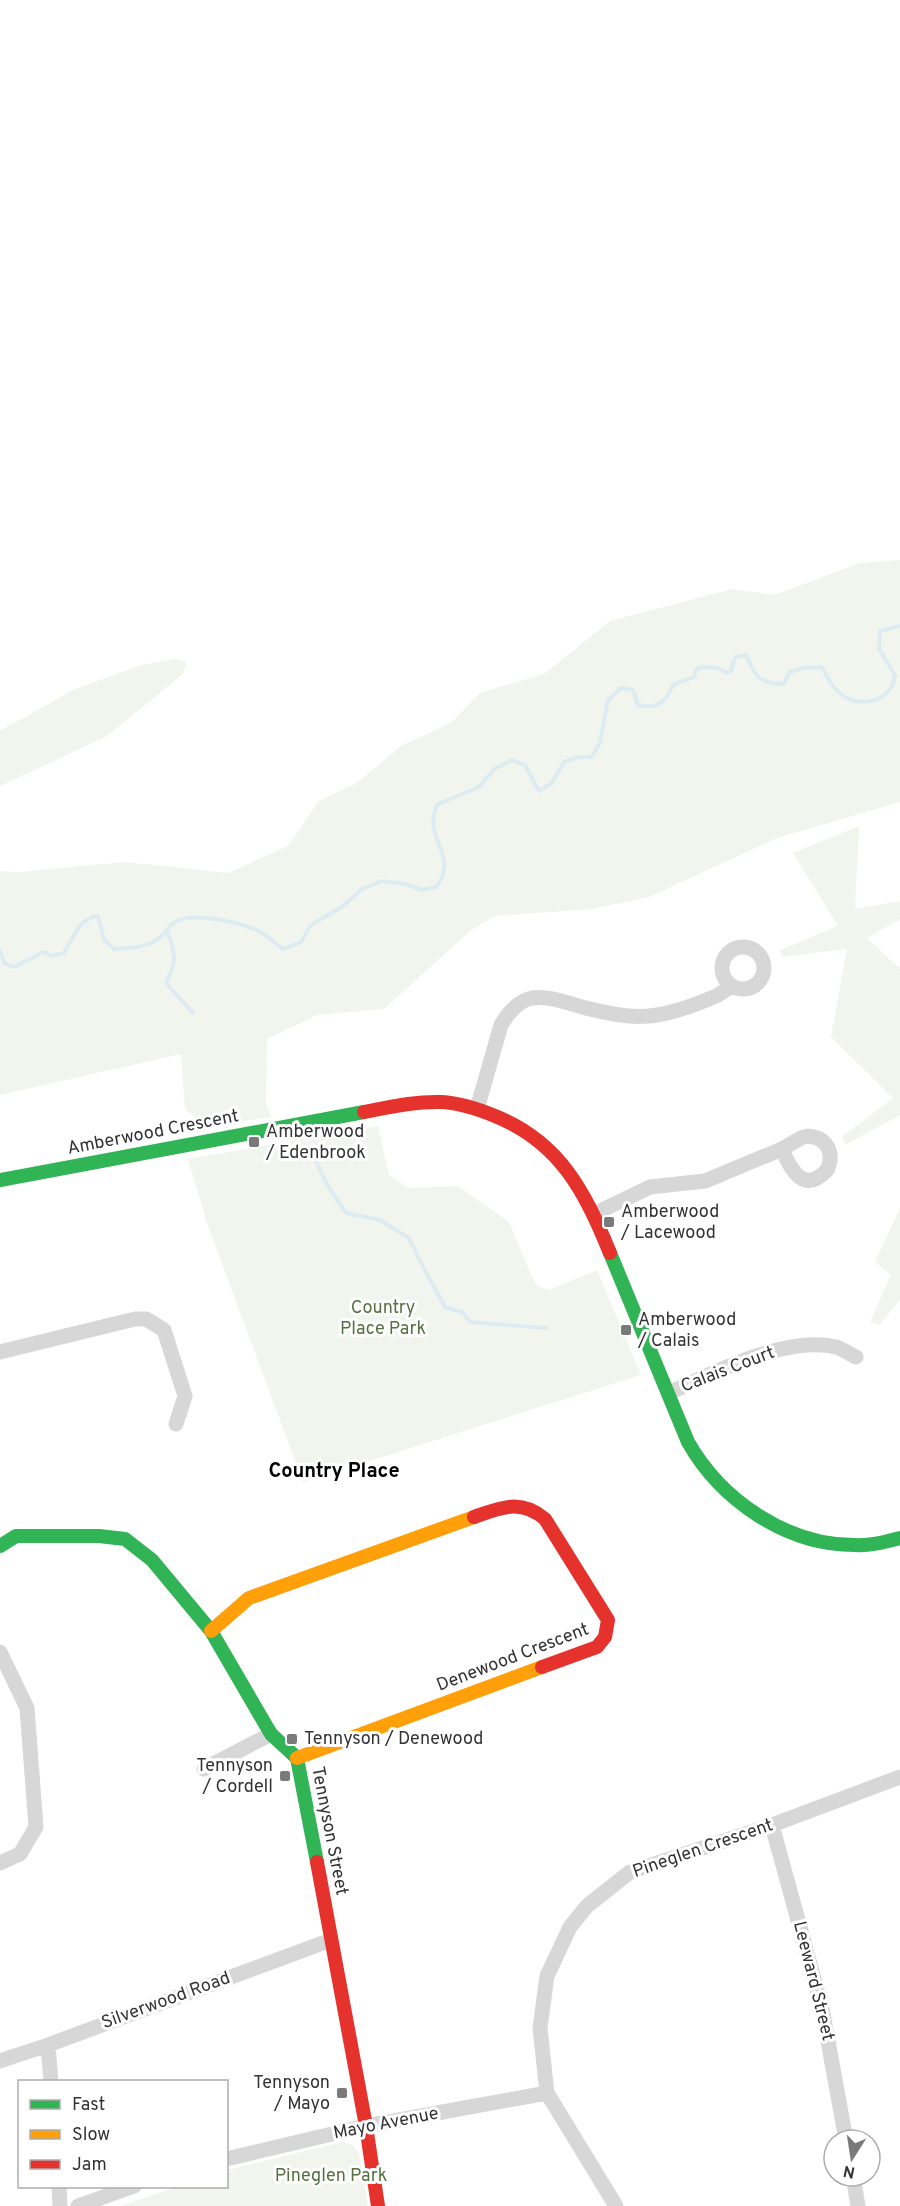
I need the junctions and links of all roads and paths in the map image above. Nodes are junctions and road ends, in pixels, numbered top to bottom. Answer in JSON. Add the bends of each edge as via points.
{"nodes":[{"id":1,"x":731,"y":986,"type":"dead end"},
{"id":2,"x":477,"y":1109,"type":"junction"},
{"id":3,"x":783,"y":1149,"type":"dead end"},
{"id":4,"x":0,"y":1180,"type":"edge"},
{"id":5,"x":594,"y":1214,"type":"junction"},
{"id":6,"x":0,"y":1352,"type":"edge"},
{"id":7,"x":856,"y":1357,"type":"dead end"},
{"id":8,"x":669,"y":1393,"type":"junction"},
{"id":9,"x":176,"y":1424,"type":"dead end"},
{"id":10,"x":900,"y":1538,"type":"edge"},
{"id":11,"x":0,"y":1546,"type":"edge"},
{"id":12,"x":211,"y":1631,"type":"junction"},
{"id":13,"x":0,"y":1652,"type":"edge"},
{"id":14,"x":272,"y":1734,"type":"junction"},
{"id":15,"x":297,"y":1758,"type":"junction"},
{"id":16,"x":204,"y":1769,"type":"dead end"},
{"id":17,"x":900,"y":1777,"type":"edge"},
{"id":18,"x":772,"y":1825,"type":"junction"},
{"id":19,"x":0,"y":1863,"type":"edge"},
{"id":20,"x":331,"y":1940,"type":"junction"},
{"id":21,"x":48,"y":2045,"type":"junction"},
{"id":22,"x":0,"y":2061,"type":"edge"},
{"id":23,"x":51,"y":2080,"type":"edge"},
{"id":24,"x":547,"y":2093,"type":"junction"},
{"id":25,"x":366,"y":2126,"type":"junction"},
{"id":26,"x":844,"y":2128,"type":"edge"},
{"id":27,"x":228,"y":2159,"type":"edge"},
{"id":28,"x":59,"y":2188,"type":"edge"},
{"id":29,"x":131,"y":2188,"type":"edge"},
{"id":30,"x":855,"y":2188,"type":"edge"},
{"id":31,"x":60,"y":2206,"type":"edge"},
{"id":32,"x":78,"y":2206,"type":"edge"},
{"id":33,"x":378,"y":2206,"type":"edge"},
{"id":34,"x":616,"y":2206,"type":"edge"},
{"id":35,"x":858,"y":2206,"type":"edge"}],
"edges":[{"from":1,"to":2,"type":"street","via":[[682,1010],[652,1017],[620,1017],[549,998],[532,998],[519,1004],[501,1025]]},
{"from":2,"to":4,"type":"street","name":"Amberwood Crescent","via":[[449,1103],[407,1104]]},
{"from":2,"to":5,"type":"street","name":"Amberwood Crescent","via":[[511,1121],[537,1137],[559,1158]]},
{"from":3,"to":5,"type":"street","via":[[705,1181],[650,1187]]},
{"from":5,"to":8,"type":"street","name":"Amberwood Crescent"},
{"from":6,"to":9,"type":"street","via":[[135,1319],[154,1322],[164,1330],[185,1396]]},
{"from":7,"to":8,"type":"street","name":"Calais Court","via":[[837,1347],[824,1346],[765,1352]]},
{"from":8,"to":10,"type":"street","name":"Amberwood Crescent","via":[[691,1449],[730,1496],[757,1516],[807,1536],[846,1545]]},
{"from":11,"to":12,"type":"street","name":"Tennyson Street","via":[[16,1536],[125,1539],[152,1560]]},
{"from":12,"to":14,"type":"street","name":"Tennyson Street"},
{"from":12,"to":15,"type":"street","name":"Denewood Crescent","via":[[249,1598],[506,1506],[537,1510],[608,1620],[605,1636],[597,1647]]},
{"from":13,"to":19,"type":"street","via":[[27,1708],[36,1827],[20,1854]]},
{"from":14,"to":15,"type":"street","name":"Tennyson Street"},
{"from":14,"to":16,"type":"street"},
{"from":15,"to":20,"type":"street","name":"Tennyson Street"},
{"from":17,"to":18,"type":"street","name":"Pineglen Crescent"},
{"from":18,"to":24,"type":"street","name":"Pineglen Crescent","via":[[630,1872],[587,1906],[570,1927],[547,1976],[540,2028]]},
{"from":18,"to":26,"type":"street","name":"Leeward Street","via":[[822,2008]]},
{"from":20,"to":21,"type":"street","name":"Silverwood Road"},
{"from":20,"to":25,"type":"street","name":"Tennyson Street"},
{"from":21,"to":22,"type":"street","name":"Silverwood Road"},
{"from":21,"to":23,"type":"street"},
{"from":24,"to":25,"type":"street","name":"Mayo Avenue"},
{"from":24,"to":34,"type":"street","name":"Pineglen Crescent"},
{"from":25,"to":27,"type":"street","name":"Mayo Avenue"},
{"from":25,"to":33,"type":"street","name":"Tennyson Street"},
{"from":28,"to":31,"type":"street"},
{"from":29,"to":32,"type":"street"},
{"from":30,"to":35,"type":"street"}]}
